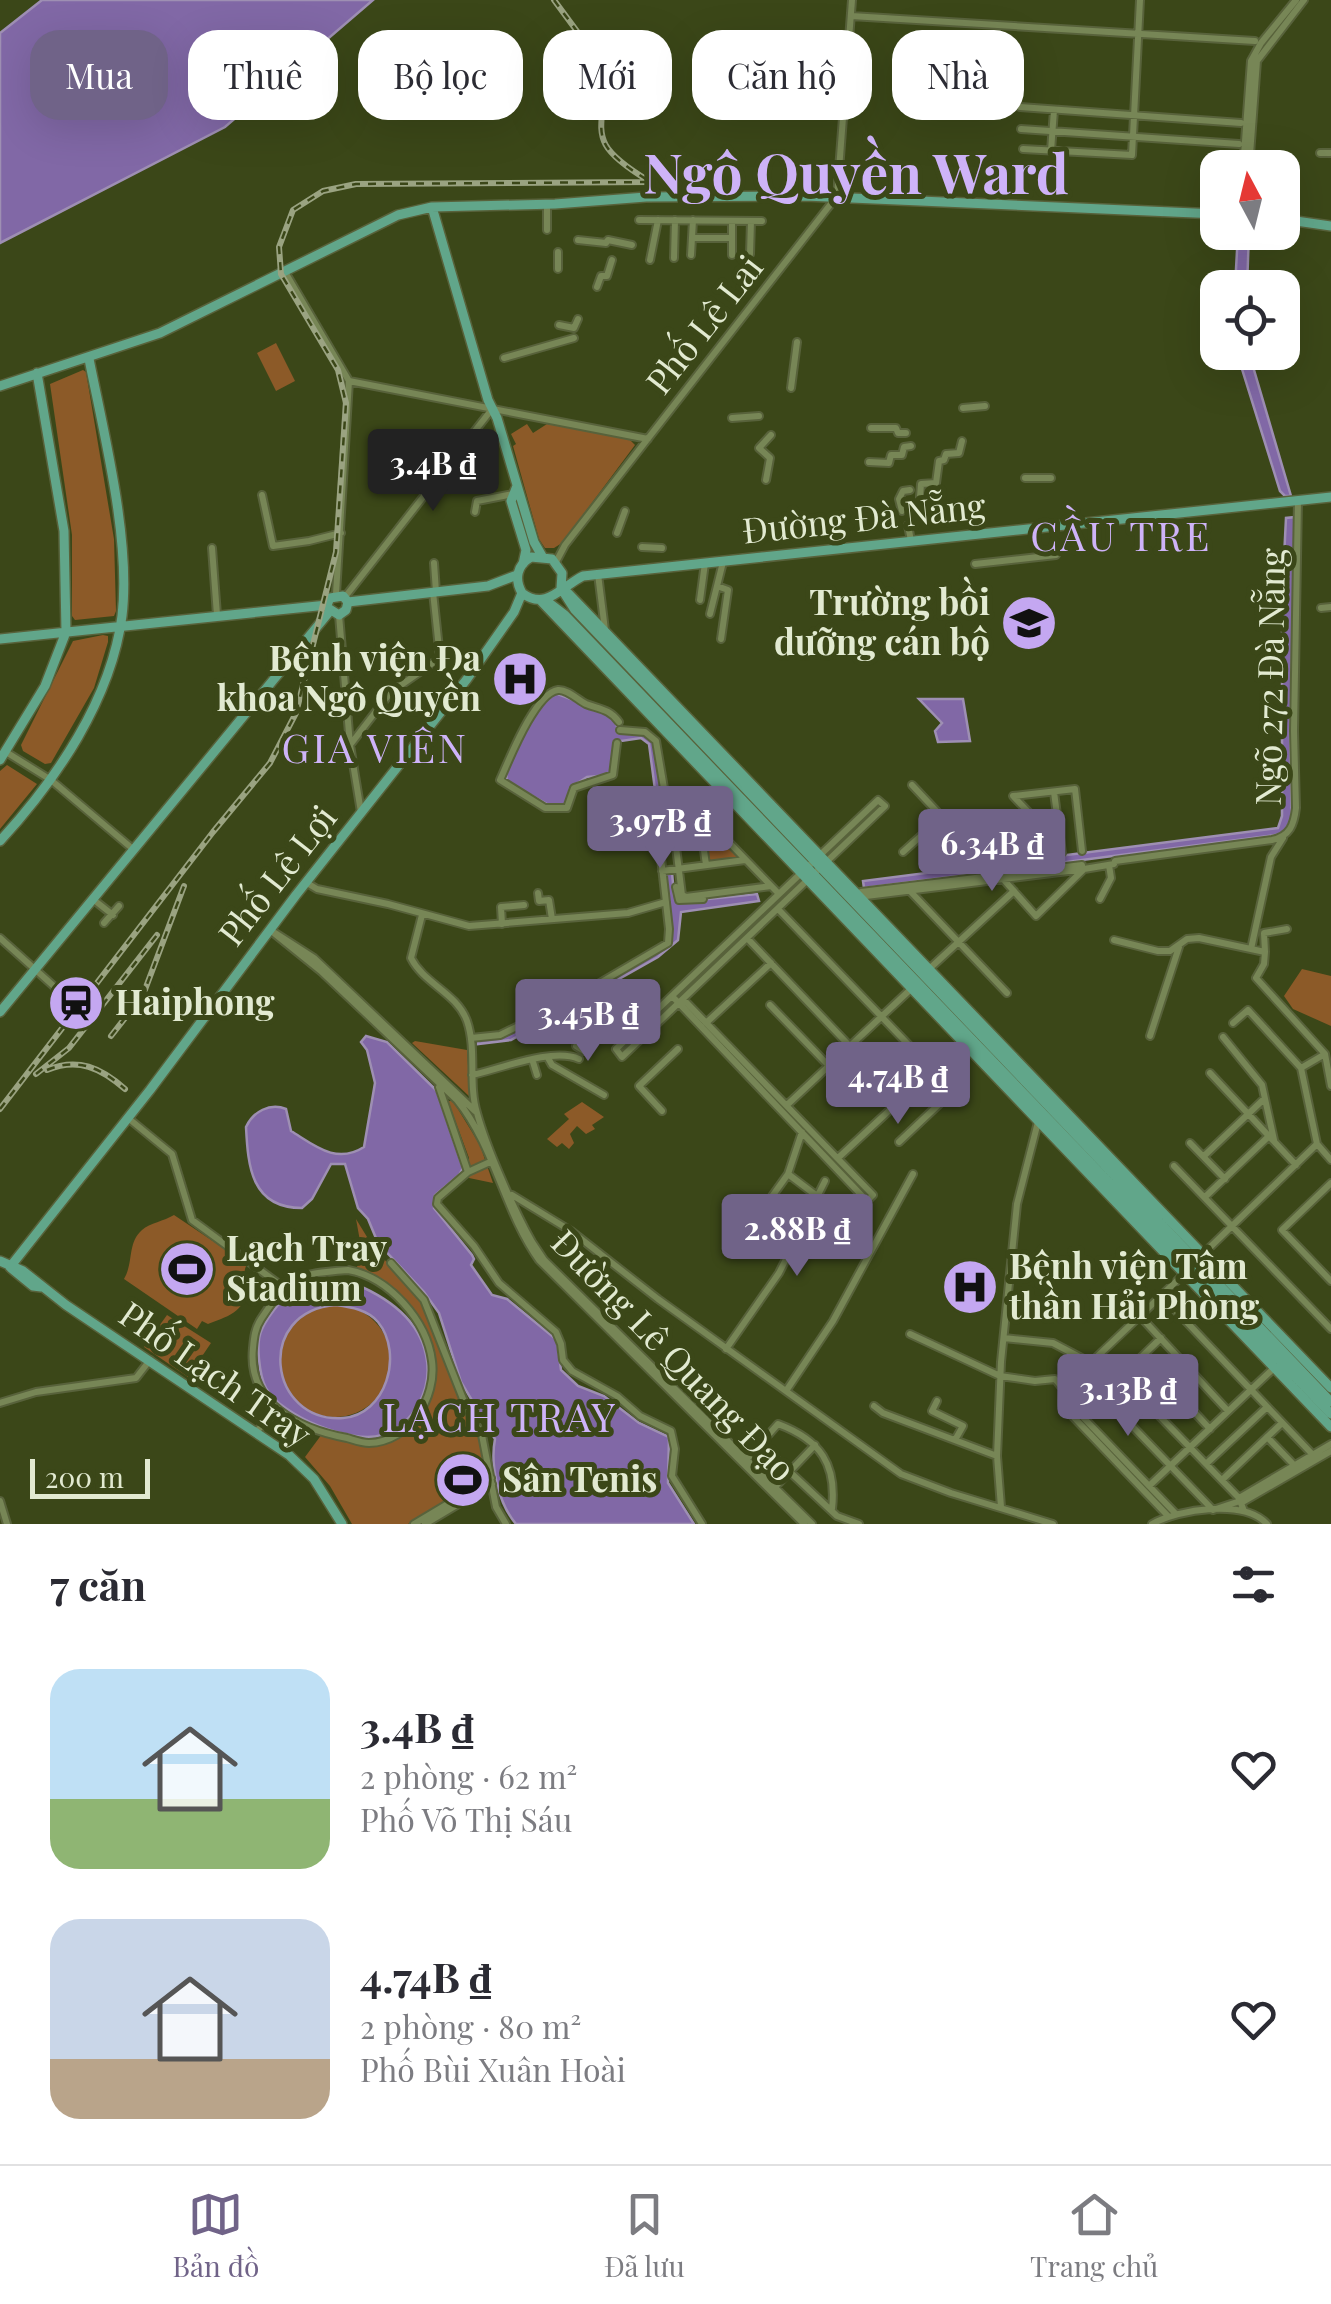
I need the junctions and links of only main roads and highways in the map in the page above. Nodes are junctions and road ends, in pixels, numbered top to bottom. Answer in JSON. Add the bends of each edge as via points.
{"nodes":[{"id":1,"x":432,"y":207,"type":"junction"},
{"id":2,"x":1200,"y":213,"type":"edge"},
{"id":3,"x":1300,"y":222,"type":"edge"},
{"id":4,"x":1331,"y":226,"type":"edge"},
{"id":5,"x":89,"y":359,"type":"junction"},
{"id":6,"x":37,"y":373,"type":"junction"},
{"id":7,"x":0,"y":386,"type":"edge"},
{"id":8,"x":515,"y":490,"type":"junction"},
{"id":9,"x":1331,"y":497,"type":"edge"},
{"id":10,"x":551,"y":560,"type":"junction"},
{"id":11,"x":522,"y":564,"type":"junction"},
{"id":12,"x":517,"y":575,"type":"junction"},
{"id":13,"x":582,"y":576,"type":"junction"},
{"id":14,"x":496,"y":583,"type":"junction"},
{"id":15,"x":561,"y":588,"type":"junction"},
{"id":16,"x":521,"y":590,"type":"junction"},
{"id":17,"x":343,"y":598,"type":"junction"},
{"id":18,"x":540,"y":600,"type":"junction"},
{"id":19,"x":332,"y":610,"type":"junction"},
{"id":20,"x":514,"y":612,"type":"junction"},
{"id":21,"x":569,"y":612,"type":"junction"},
{"id":22,"x":120,"y":626,"type":"junction"},
{"id":23,"x":66,"y":632,"type":"junction"},
{"id":24,"x":0,"y":640,"type":"edge"},
{"id":25,"x":636,"y":681,"type":"junction"},
{"id":26,"x":3,"y":756,"type":"edge"},
{"id":27,"x":0,"y":841,"type":"edge"},
{"id":28,"x":814,"y":868,"type":"junction"},
{"id":29,"x":0,"y":1012,"type":"edge"},
{"id":30,"x":1042,"y":1117,"type":"junction"},
{"id":31,"x":0,"y":1260,"type":"edge"},
{"id":32,"x":1193,"y":1264,"type":"junction"},
{"id":33,"x":7,"y":1271,"type":"edge"},
{"id":34,"x":1331,"y":1388,"type":"edge"},
{"id":35,"x":1331,"y":1402,"type":"edge"},
{"id":36,"x":1331,"y":1414,"type":"edge"},
{"id":37,"x":1331,"y":1427,"type":"edge"},
{"id":38,"x":342,"y":1524,"type":"edge"}],
"edges":[{"from":1,"to":2,"type":"main road","via":[[838,196]]},
{"from":1,"to":5,"type":"main road","via":[[398,215],[160,333]]},
{"from":1,"to":8,"type":"main road"},
{"from":3,"to":4,"type":"main road"},
{"from":5,"to":6,"type":"main road"},
{"from":5,"to":22,"type":"main road","via":[[120,542]]},
{"from":6,"to":7,"type":"main road"},
{"from":6,"to":23,"type":"main road","via":[[64,531]]},
{"from":8,"to":10,"type":"main road","via":[[534,542]]},
{"from":8,"to":11,"type":"main road","via":[[510,501],[526,550]]},
{"from":9,"to":13,"type":"main road","name":"Đường Đà Nẵng"},
{"from":10,"to":11,"type":"main road","via":[[532,557]]},
{"from":10,"to":13,"type":"main road"},
{"from":10,"to":15,"type":"main road"},
{"from":11,"to":12,"type":"main road"},
{"from":12,"to":14,"type":"main road"},
{"from":12,"to":16,"type":"main road"},
{"from":13,"to":15,"type":"main road","name":"Đường Đà Nẵng"},
{"from":14,"to":16,"type":"main road"},
{"from":14,"to":17,"type":"main road"},
{"from":15,"to":18,"type":"main road"},
{"from":15,"to":21,"type":"main road"},
{"from":15,"to":25,"type":"main road","via":[[606,631]]},
{"from":16,"to":18,"type":"main road"},
{"from":16,"to":20,"type":"main road","name":"Phố Lê Lợi"},
{"from":17,"to":19,"type":"main road","via":[[346,610]]},
{"from":17,"to":19,"type":"main road","via":[[328,599]]},
{"from":18,"to":20,"type":"main road","name":"Phố Lê Lợi"},
{"from":18,"to":21,"type":"main road"},
{"from":18,"to":25,"type":"main road"},
{"from":19,"to":22,"type":"main road"},
{"from":19,"to":29,"type":"main road"},
{"from":20,"to":33,"type":"main road","name":"Phố Lê Lợi"},
{"from":21,"to":25,"type":"main road"},
{"from":22,"to":23,"type":"main road"},
{"from":22,"to":27,"type":"main road","via":[[104,682],[50,780]]},
{"from":23,"to":24,"type":"main road"},
{"from":23,"to":26,"type":"main road"},
{"from":25,"to":28,"type":"main road"},
{"from":25,"to":28,"type":"main road","via":[[724,762]]},
{"from":28,"to":30,"type":"main road"},
{"from":28,"to":30,"type":"main road","via":[[912,988]]},
{"from":28,"to":32,"type":"main road"},
{"from":28,"to":32,"type":"main road","via":[[858,893]]},
{"from":30,"to":32,"type":"main road"},
{"from":31,"to":33,"type":"main road","name":"Phố Lạch Tray"},
{"from":32,"to":34,"type":"main road"},
{"from":32,"to":35,"type":"main road"},
{"from":32,"to":36,"type":"main road"},
{"from":32,"to":37,"type":"main road","via":[[1274,1368]]},
{"from":33,"to":38,"type":"main road","name":"Phố Lạch Tray","via":[[23,1271],[257,1432],[314,1479]]}]}
